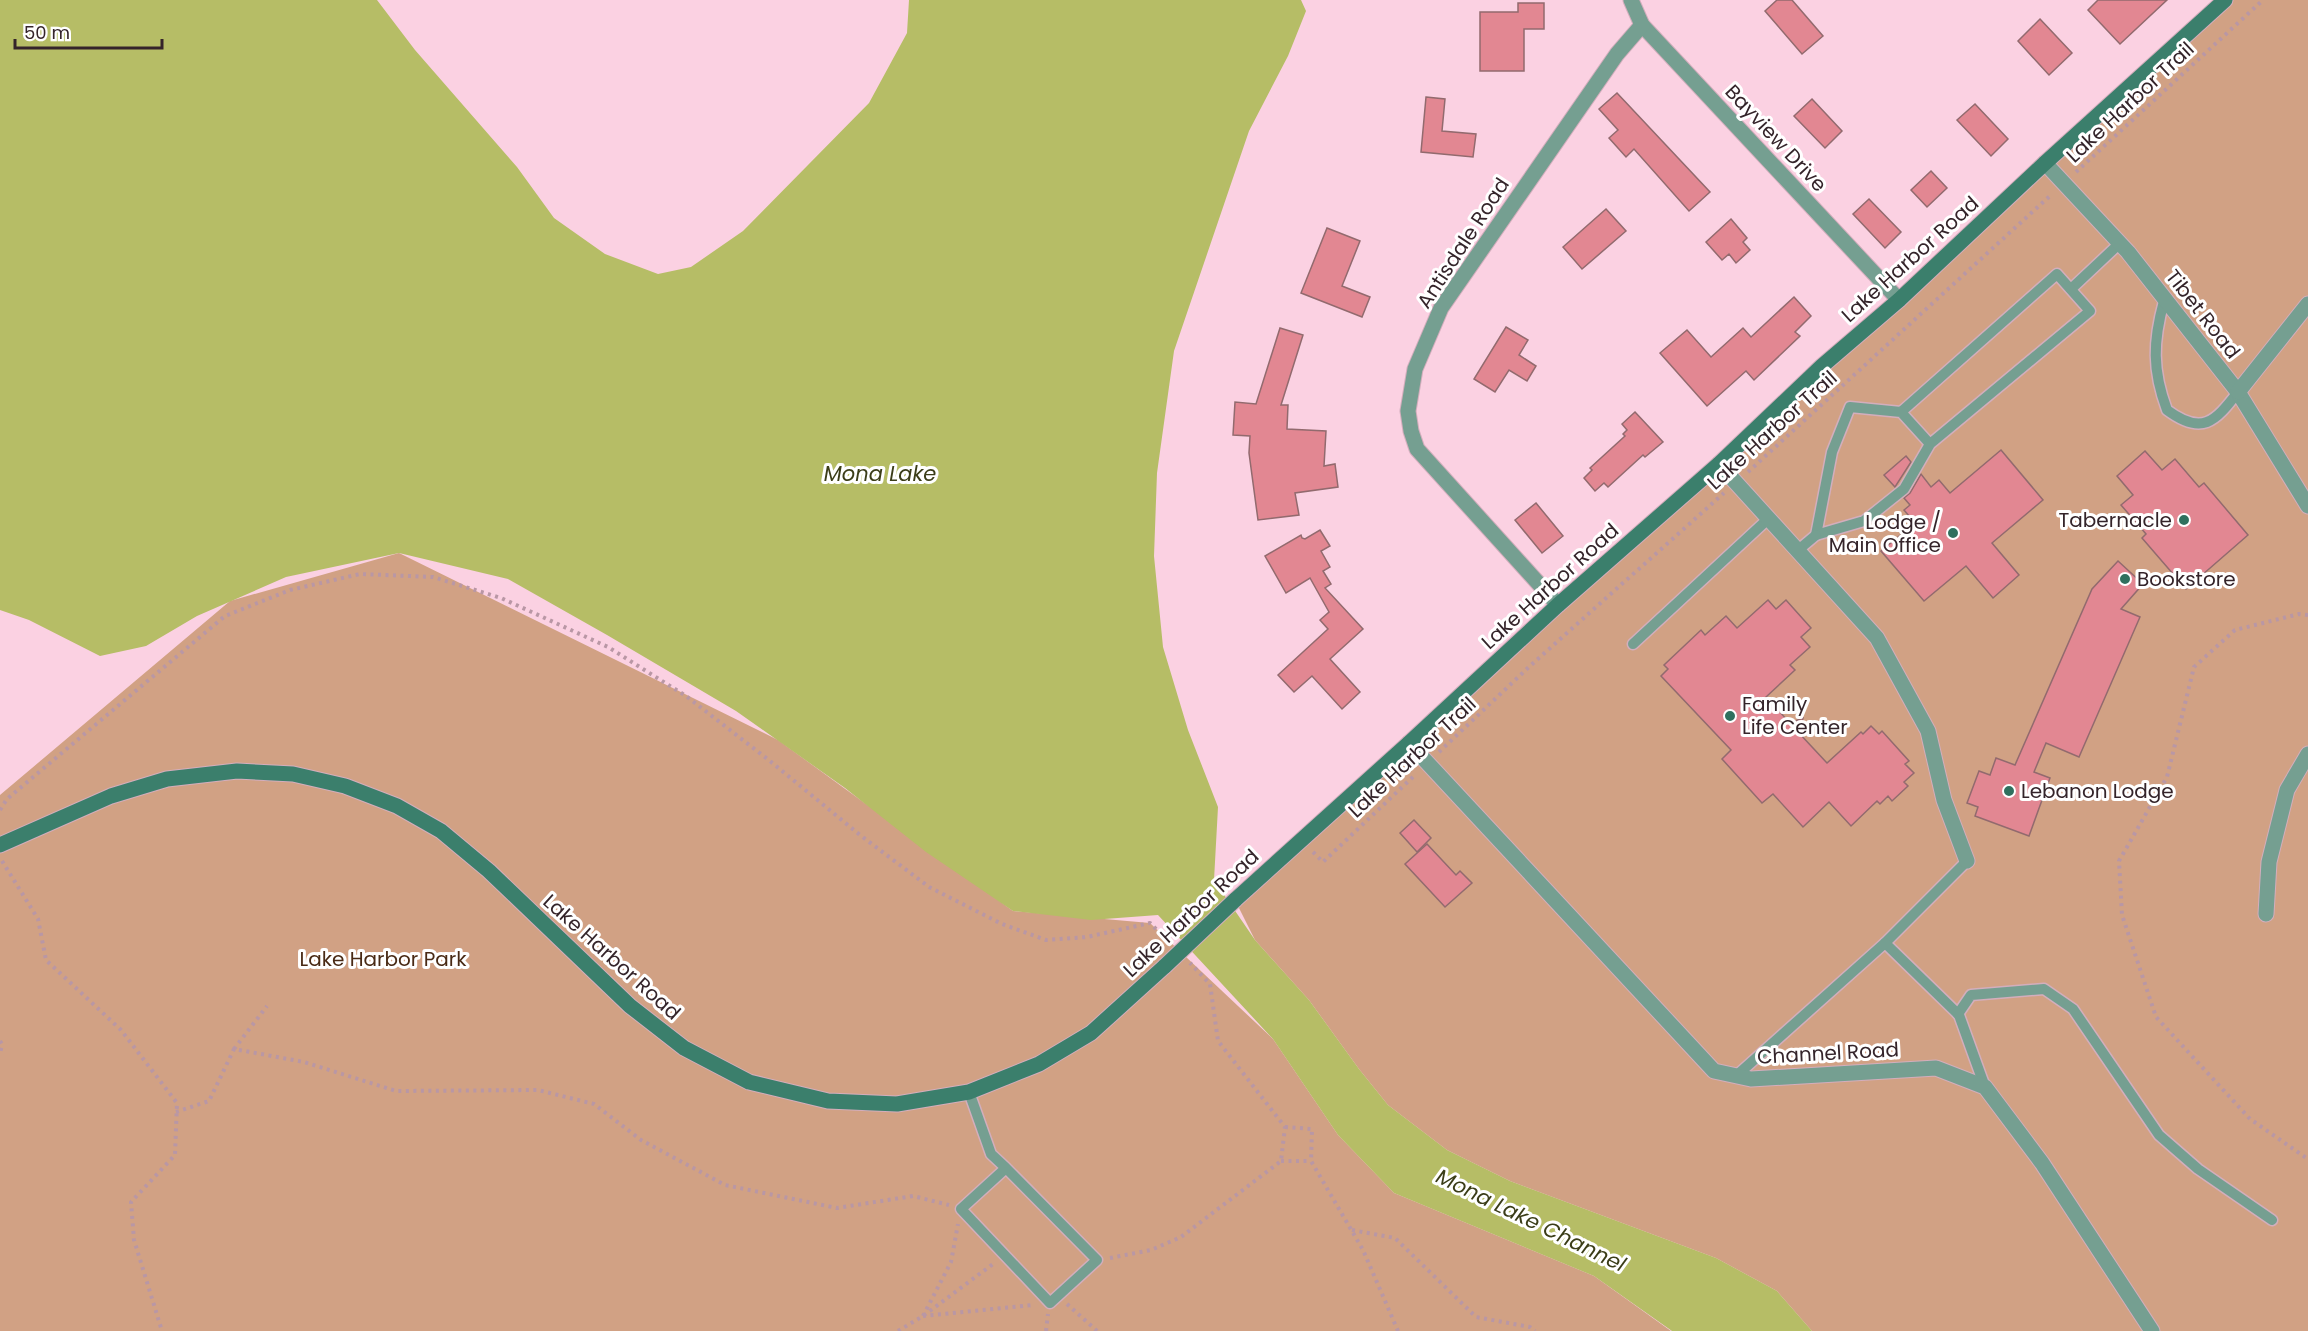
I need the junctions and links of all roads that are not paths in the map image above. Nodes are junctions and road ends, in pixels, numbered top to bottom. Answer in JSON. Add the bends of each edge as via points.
{"nodes":[{"id":1,"x":1631,"y":0,"type":"edge"},
{"id":2,"x":2225,"y":0,"type":"edge"},
{"id":3,"x":1642,"y":26,"type":"junction"},
{"id":4,"x":2045,"y":163,"type":"junction"},
{"id":5,"x":2121,"y":243,"type":"junction"},
{"id":6,"x":2071,"y":289,"type":"junction"},
{"id":7,"x":1899,"y":300,"type":"junction"},
{"id":8,"x":2164,"y":301,"type":"junction"},
{"id":9,"x":2308,"y":304,"type":"edge"},
{"id":10,"x":2238,"y":392,"type":"junction"},
{"id":11,"x":1901,"y":412,"type":"junction"},
{"id":12,"x":1930,"y":444,"type":"junction"},
{"id":13,"x":1719,"y":464,"type":"junction"},
{"id":14,"x":2308,"y":506,"type":"edge"},
{"id":15,"x":1768,"y":519,"type":"junction"},
{"id":16,"x":1816,"y":535,"type":"junction"},
{"id":17,"x":1797,"y":551,"type":"junction"},
{"id":18,"x":1558,"y":605,"type":"junction"},
{"id":19,"x":1633,"y":644,"type":"dead end"},
{"id":20,"x":1409,"y":743,"type":"junction"},
{"id":21,"x":2308,"y":754,"type":"edge"},
{"id":22,"x":0,"y":844,"type":"edge"},
{"id":23,"x":1967,"y":861,"type":"joint"},
{"id":24,"x":2266,"y":914,"type":"dead end"},
{"id":25,"x":1885,"y":943,"type":"junction"},
{"id":26,"x":1958,"y":1014,"type":"junction"},
{"id":27,"x":1736,"y":1076,"type":"junction"},
{"id":28,"x":1985,"y":1087,"type":"junction"},
{"id":29,"x":969,"y":1092,"type":"junction"},
{"id":30,"x":1006,"y":1168,"type":"junction"},
{"id":31,"x":2272,"y":1220,"type":"dead end"},
{"id":32,"x":2152,"y":1331,"type":"edge"}],
"edges":[{"from":1,"to":3,"type":"street","name":"Bayview Drive"},
{"from":2,"to":4,"type":"street","name":"Lake Harbor Road"},
{"from":3,"to":7,"type":"street","name":"Bayview Drive"},
{"from":3,"to":18,"type":"street","name":"Antisdale Road","via":[[1617,54],[1441,308],[1415,369],[1408,411],[1417,449]]},
{"from":4,"to":5,"type":"street","name":"Tibet Road"},
{"from":4,"to":7,"type":"street","name":"Lake Harbor Road"},
{"from":5,"to":6,"type":"lane"},
{"from":5,"to":8,"type":"street","name":"Tibet Road"},
{"from":6,"to":11,"type":"lane","via":[[2057,274]]},
{"from":6,"to":12,"type":"lane","via":[[2090,311]]},
{"from":7,"to":13,"type":"street","name":"Lake Harbor Road","via":[[1822,366]]},
{"from":8,"to":10,"type":"street","name":"Tibet Road"},
{"from":8,"to":10,"type":"lane","via":[[2156,329],[2156,370],[2167,410],[2189,424],[2203,423],[2219,416]]},
{"from":9,"to":10,"type":"street"},
{"from":10,"to":14,"type":"street","name":"Tibet Road"},
{"from":11,"to":12,"type":"lane"},
{"from":11,"to":16,"type":"lane","via":[[1850,408],[1832,452]]},
{"from":12,"to":16,"type":"lane","via":[[1904,489],[1864,521]]},
{"from":13,"to":15,"type":"street"},
{"from":13,"to":18,"type":"street","name":"Lake Harbor Road"},
{"from":15,"to":17,"type":"street"},
{"from":15,"to":19,"type":"lane"},
{"from":16,"to":17,"type":"lane"},
{"from":17,"to":23,"type":"street","via":[[1877,638],[1928,731],[1944,800]]},
{"from":18,"to":20,"type":"street","name":"Lake Harbor Road"},
{"from":20,"to":27,"type":"street","name":"Channel Road","via":[[1714,1071]]},
{"from":20,"to":29,"type":"street","name":"Lake Harbor Road","bridge":true,"via":[[1091,1033],[1039,1064]]},
{"from":21,"to":24,"type":"street","via":[[2287,790],[2268,862]]},
{"from":22,"to":29,"type":"street","name":"Lake Harbor Road","via":[[111,796],[167,779],[237,771],[293,774],[345,786],[397,806],[441,831],[489,871],[630,1006],[684,1048],[749,1082],[828,1101],[897,1104]]},
{"from":23,"to":25,"type":"lane"},
{"from":25,"to":26,"type":"lane"},
{"from":25,"to":27,"type":"lane"},
{"from":26,"to":28,"type":"lane"},
{"from":26,"to":31,"type":"lane","via":[[1971,995],[2044,989],[2073,1009],[2159,1136],[2198,1169]]},
{"from":27,"to":28,"type":"street","name":"Channel Road","via":[[1936,1068]]},
{"from":28,"to":32,"type":"street","via":[[2042,1163]]},
{"from":29,"to":30,"type":"lane","via":[[992,1154]]},
{"from":30,"to":30,"type":"lane","via":[[961,1209],[1054,1300],[1097,1260]]}]}
